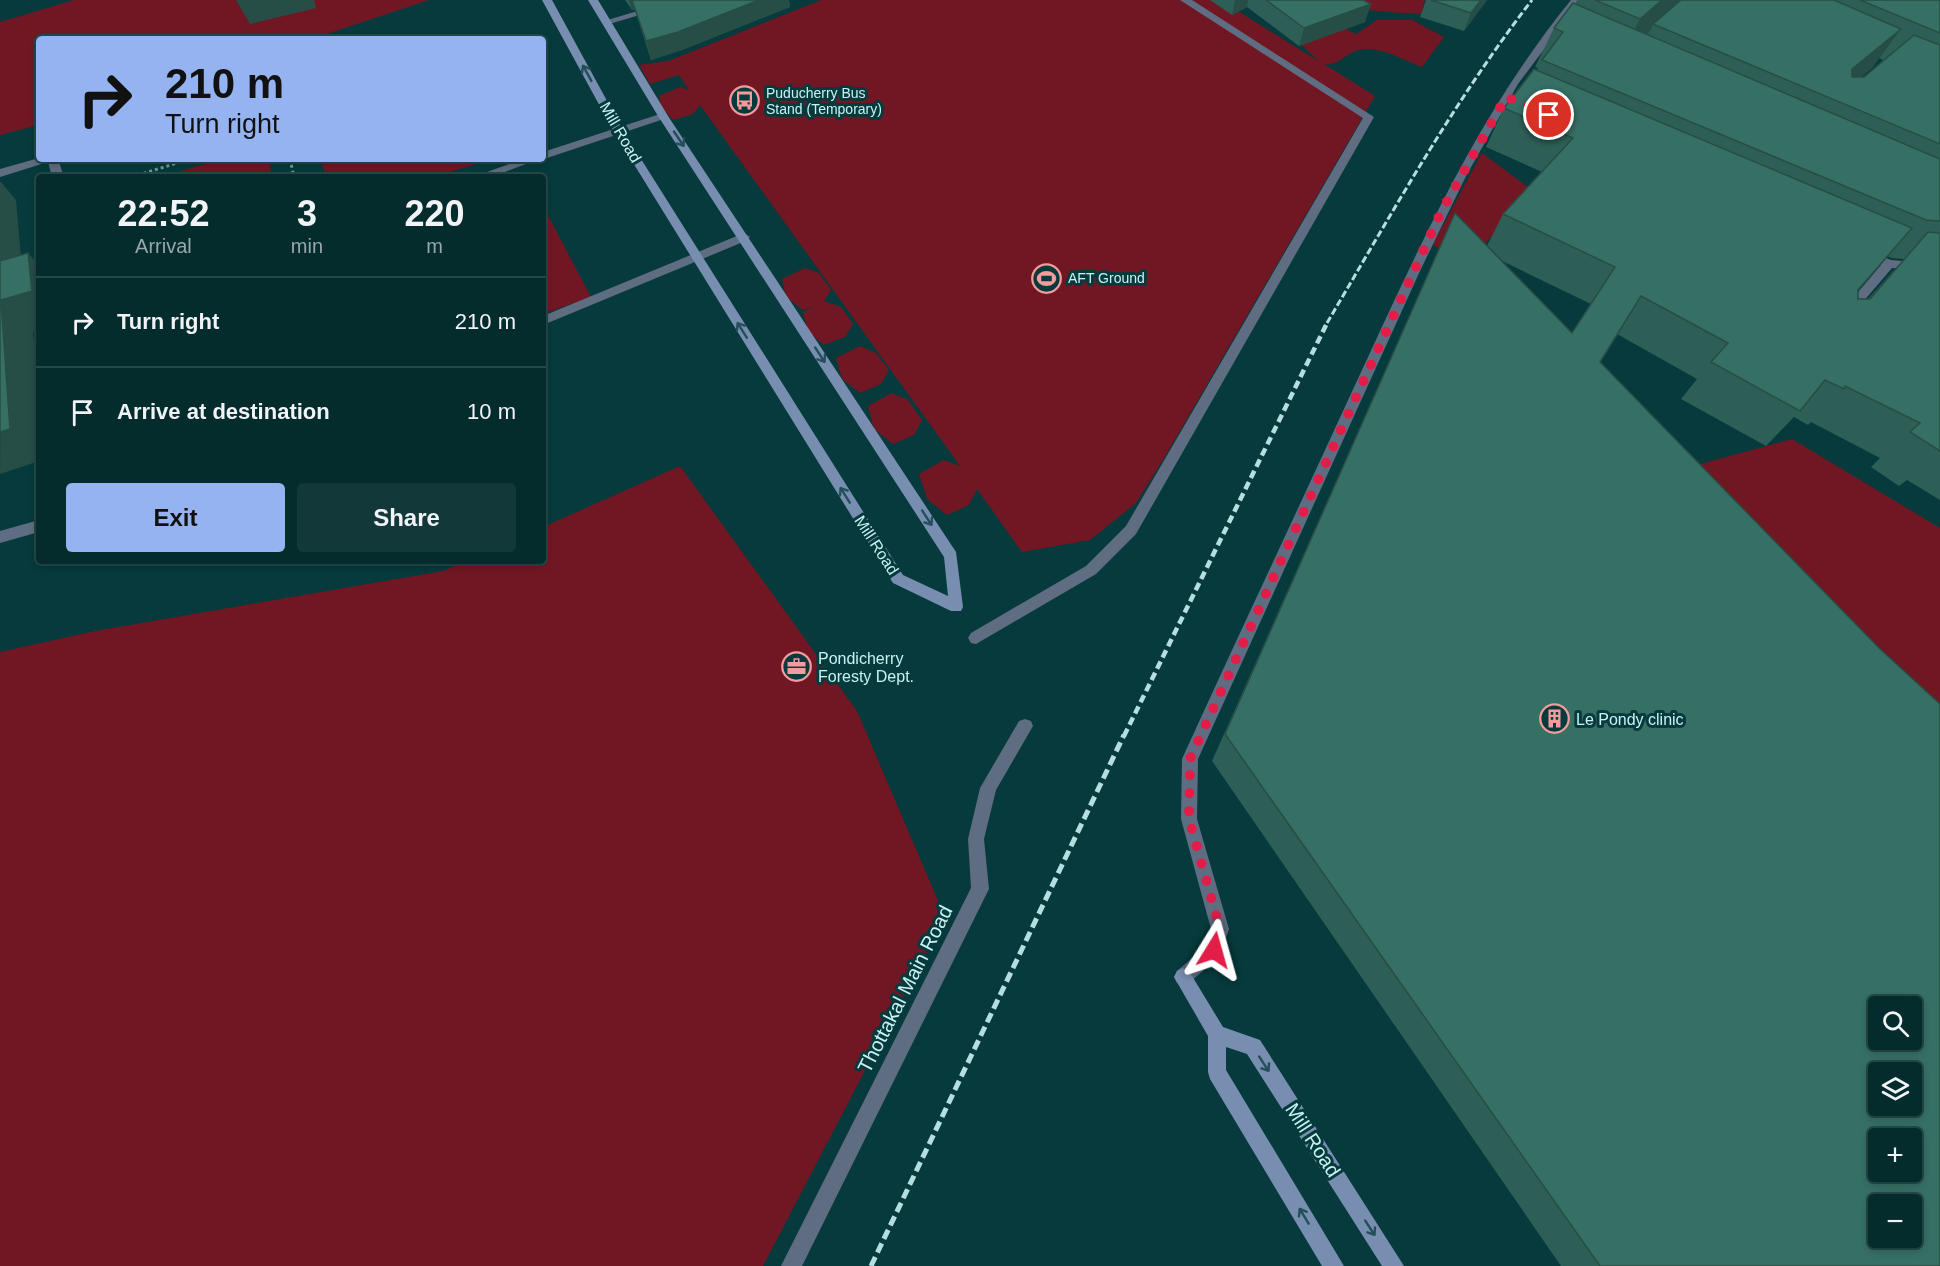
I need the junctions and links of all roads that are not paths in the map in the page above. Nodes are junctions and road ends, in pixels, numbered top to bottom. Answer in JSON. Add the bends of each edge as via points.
{"nodes":[{"id":1,"x":547,"y":0,"type":"edge"},
{"id":2,"x":593,"y":0,"type":"edge"},
{"id":3,"x":686,"y":0,"type":"edge"},
{"id":4,"x":1185,"y":0,"type":"edge"},
{"id":5,"x":1576,"y":0,"type":"edge"},
{"id":6,"x":606,"y":22,"type":"junction"},
{"id":7,"x":663,"y":116,"type":"junction"},
{"id":8,"x":619,"y":132,"type":"junction"},
{"id":9,"x":546,"y":155,"type":"edge"},
{"id":10,"x":38,"y":162,"type":"edge"},
{"id":11,"x":525,"y":162,"type":"edge"},
{"id":12,"x":0,"y":173,"type":"edge"},
{"id":13,"x":487,"y":174,"type":"edge"},
{"id":14,"x":744,"y":237,"type":"junction"},
{"id":15,"x":1856,"y":250,"type":"edge"},
{"id":16,"x":696,"y":256,"type":"junction"},
{"id":17,"x":1889,"y":264,"type":"junction"},
{"id":18,"x":1940,"y":280,"type":"edge"},
{"id":19,"x":546,"y":320,"type":"edge"},
{"id":20,"x":1837,"y":324,"type":"edge"},
{"id":21,"x":36,"y":527,"type":"edge"},
{"id":22,"x":0,"y":537,"type":"edge"},
{"id":23,"x":976,"y":638,"type":"dead end"},
{"id":24,"x":1025,"y":726,"type":"dead end"},
{"id":25,"x":1184,"y":976,"type":"joint"},
{"id":26,"x":1217,"y":1034,"type":"junction"},
{"id":27,"x":791,"y":1266,"type":"edge"},
{"id":28,"x":1334,"y":1266,"type":"edge"},
{"id":29,"x":1394,"y":1266,"type":"edge"}],
"edges":[{"from":8,"to":1,"type":"main road","name":"Mill Road","one_way":true},
{"from":2,"to":6,"type":"main road","name":"Mill Road"},
{"from":3,"to":6,"type":"street"},
{"from":4,"to":23,"type":"street","via":[[1369,117],[1131,530],[1091,570]]},
{"from":5,"to":25,"type":"street","via":[[1441,212],[1190,759],[1189,819],[1220,929],[1214,950]]},
{"from":6,"to":7,"type":"main road","name":"Mill Road"},
{"from":7,"to":8,"type":"street"},
{"from":7,"to":14,"type":"main road","name":"Mill Road","one_way":true},
{"from":8,"to":9,"type":"street"},
{"from":8,"to":16,"type":"main road","name":"Mill Road"},
{"from":10,"to":12,"type":"street"},
{"from":11,"to":13,"type":"street"},
{"from":14,"to":16,"type":"street"},
{"from":14,"to":16,"type":"main road","name":"Mill Road","one_way":true,"via":[[951,556],[956,608],[898,579]]},
{"from":15,"to":17,"type":"street"},
{"from":16,"to":19,"type":"street"},
{"from":17,"to":18,"type":"street","via":[[1911,265]]},
{"from":17,"to":20,"type":"street"},
{"from":21,"to":22,"type":"street"},
{"from":24,"to":27,"type":"street","name":"Thottakal Main Road","via":[[988,788],[976,839],[980,889]]},
{"from":25,"to":26,"type":"main road"},
{"from":28,"to":26,"type":"main road","one_way":true,"via":[[1217,1072]]},
{"from":26,"to":29,"type":"main road","name":"Mill Road","one_way":true,"via":[[1253,1047]]}]}
